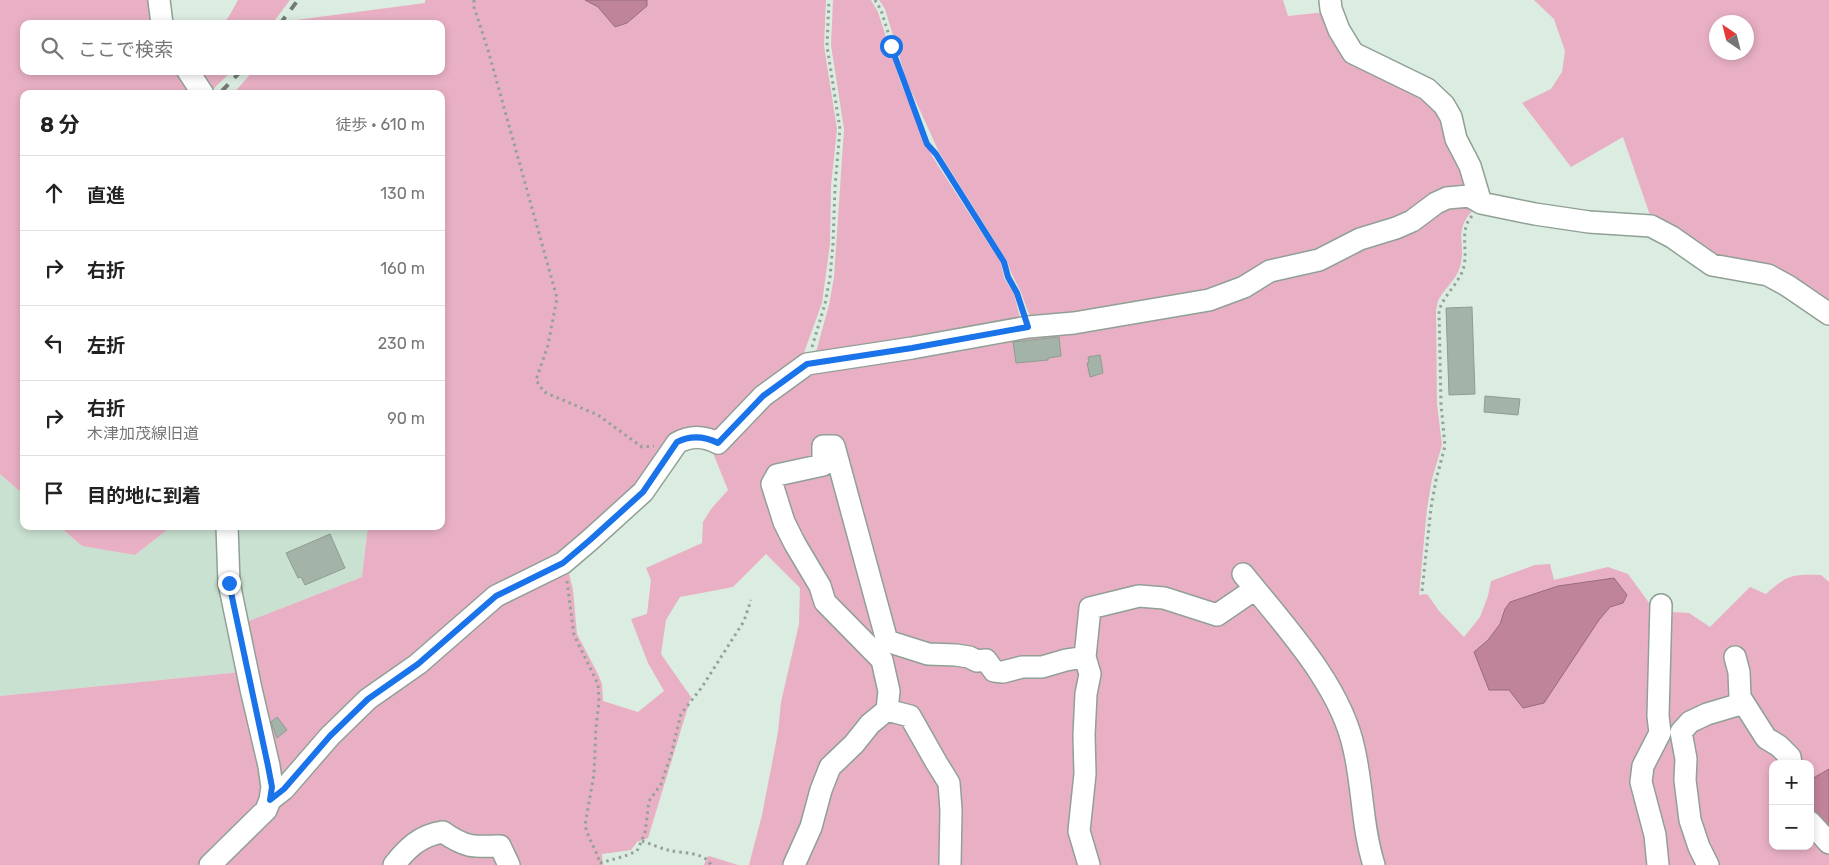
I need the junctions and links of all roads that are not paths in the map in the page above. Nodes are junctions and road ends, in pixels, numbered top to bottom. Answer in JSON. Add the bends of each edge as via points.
{"nodes":[{"id":1,"x":159,"y":0,"type":"edge"},
{"id":2,"x":1330,"y":0,"type":"edge"},
{"id":3,"x":162,"y":20,"type":"edge"},
{"id":4,"x":191,"y":75,"type":"edge"},
{"id":5,"x":200,"y":90,"type":"edge"},
{"id":6,"x":1481,"y":203,"type":"junction"},
{"id":7,"x":1829,"y":314,"type":"edge"},
{"id":8,"x":227,"y":530,"type":"edge"},
{"id":9,"x":1661,"y":605,"type":"dead end"},
{"id":10,"x":1085,"y":657,"type":"junction"},
{"id":11,"x":1735,"y":657,"type":"dead end"},
{"id":12,"x":1744,"y":703,"type":"junction"},
{"id":13,"x":887,"y":710,"type":"junction"},
{"id":14,"x":1790,"y":760,"type":"edge"},
{"id":15,"x":270,"y":800,"type":"junction"},
{"id":16,"x":1814,"y":826,"type":"edge"},
{"id":17,"x":1829,"y":842,"type":"edge"},
{"id":18,"x":210,"y":865,"type":"edge"},
{"id":19,"x":394,"y":865,"type":"edge"},
{"id":20,"x":509,"y":865,"type":"edge"},
{"id":21,"x":794,"y":865,"type":"edge"},
{"id":22,"x":950,"y":865,"type":"edge"},
{"id":23,"x":1089,"y":865,"type":"edge"},
{"id":24,"x":1374,"y":865,"type":"edge"},
{"id":25,"x":1658,"y":865,"type":"edge"},
{"id":26,"x":1708,"y":865,"type":"edge"}],
"edges":[{"from":1,"to":3,"type":"street"},
{"from":2,"to":6,"type":"street","via":[[1339,30],[1353,53],[1427,89],[1444,105],[1470,166]]},
{"from":4,"to":5,"type":"street"},
{"from":6,"to":7,"type":"street","via":[[1589,222],[1651,226],[1712,265],[1768,275]]},
{"from":6,"to":15,"type":"street","via":[[1469,196],[1448,198],[1396,228],[1360,239],[1319,260],[1270,271],[1244,287],[1208,300],[807,364],[763,396],[718,443],[696,437],[677,442],[643,492],[563,563],[496,596],[418,664],[368,699]]},
{"from":8,"to":15,"type":"street","via":[[229,583],[272,787]]},
{"from":9,"to":25,"type":"street","via":[[1660,733],[1643,766],[1641,782],[1655,835]]},
{"from":10,"to":13,"type":"street","via":[[1003,672],[994,671],[986,660],[928,654],[887,641],[834,446],[823,446],[823,465],[777,475],[772,484],[784,522],[820,586],[825,602],[882,660],[889,691]]},
{"from":10,"to":23,"type":"street","via":[[1090,674],[1086,694],[1085,774],[1079,832]]},
{"from":10,"to":24,"type":"street","via":[[1090,608],[1139,596],[1164,598],[1217,615],[1249,582],[1306,652],[1338,704],[1354,748]]},
{"from":11,"to":12,"type":"street","via":[[1740,697]]},
{"from":12,"to":14,"type":"street","via":[[1766,738],[1779,746]]},
{"from":12,"to":26,"type":"street","via":[[1707,714],[1690,722],[1681,732],[1690,820]]},
{"from":13,"to":21,"type":"street","via":[[830,767],[811,827]]},
{"from":13,"to":22,"type":"street","via":[[910,716],[949,783]]},
{"from":15,"to":18,"type":"street","via":[[259,818]]},
{"from":16,"to":17,"type":"street"},
{"from":19,"to":20,"type":"street","via":[[407,848],[443,832],[457,842],[473,847],[500,846]]}]}
